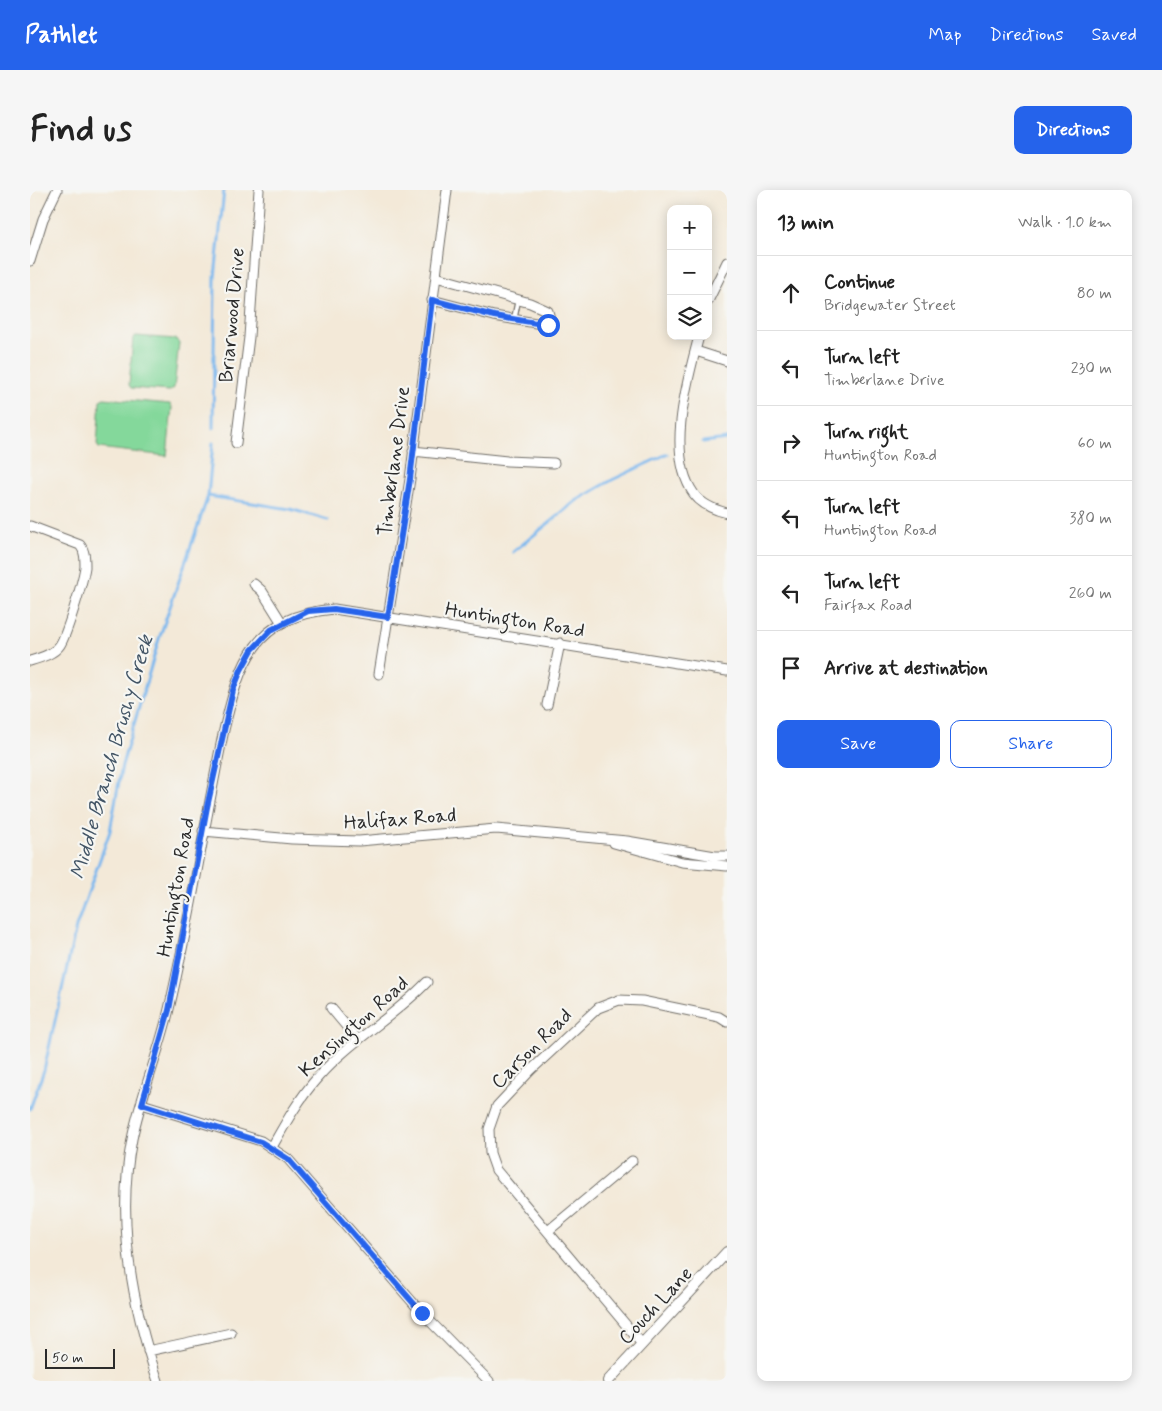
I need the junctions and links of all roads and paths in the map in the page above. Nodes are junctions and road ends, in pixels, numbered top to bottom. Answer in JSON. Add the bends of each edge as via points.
{"nodes":[{"id":1,"x":57,"y":190,"type":"edge"},
{"id":2,"x":259,"y":190,"type":"edge"},
{"id":3,"x":447,"y":190,"type":"edge"},
{"id":4,"x":30,"y":261,"type":"edge"},
{"id":5,"x":727,"y":262,"type":"edge"},
{"id":6,"x":436,"y":277,"type":"junction"},
{"id":7,"x":711,"y":295,"type":"edge"},
{"id":8,"x":432,"y":300,"type":"junction"},
{"id":9,"x":518,"y":300,"type":"junction"},
{"id":10,"x":514,"y":320,"type":"junction"},
{"id":11,"x":698,"y":340,"type":"edge"},
{"id":12,"x":696,"y":351,"type":"junction"},
{"id":13,"x":727,"y":361,"type":"edge"},
{"id":14,"x":236,"y":443,"type":"dead end"},
{"id":15,"x":413,"y":451,"type":"junction"},
{"id":16,"x":554,"y":463,"type":"dead end"},
{"id":17,"x":727,"y":514,"type":"edge"},
{"id":18,"x":30,"y":526,"type":"edge"},
{"id":19,"x":254,"y":584,"type":"dead end"},
{"id":20,"x":388,"y":617,"type":"junction"},
{"id":21,"x":282,"y":623,"type":"junction"},
{"id":22,"x":560,"y":643,"type":"junction"},
{"id":23,"x":30,"y":661,"type":"edge"},
{"id":24,"x":727,"y":671,"type":"edge"},
{"id":25,"x":379,"y":674,"type":"dead end"},
{"id":26,"x":547,"y":706,"type":"dead end"},
{"id":27,"x":203,"y":831,"type":"junction"},
{"id":28,"x":599,"y":839,"type":"junction"},
{"id":29,"x":727,"y":856,"type":"edge"},
{"id":30,"x":727,"y":866,"type":"edge"},
{"id":31,"x":427,"y":982,"type":"dead end"},
{"id":32,"x":331,"y":1008,"type":"dead end"},
{"id":33,"x":727,"y":1022,"type":"edge"},
{"id":34,"x":358,"y":1040,"type":"junction"},
{"id":35,"x":142,"y":1104,"type":"junction"},
{"id":36,"x":272,"y":1147,"type":"junction"},
{"id":37,"x":632,"y":1161,"type":"dead end"},
{"id":38,"x":548,"y":1231,"type":"junction"},
{"id":39,"x":727,"y":1252,"type":"edge"},
{"id":40,"x":231,"y":1333,"type":"dead end"},
{"id":41,"x":642,"y":1344,"type":"junction"},
{"id":42,"x":148,"y":1351,"type":"junction"},
{"id":43,"x":158,"y":1381,"type":"edge"},
{"id":44,"x":489,"y":1381,"type":"edge"},
{"id":45,"x":608,"y":1381,"type":"edge"}],
"edges":[{"from":1,"to":4,"type":"street"},
{"from":2,"to":14,"type":"street","name":"Briarwood Drive","via":[[249,337]]},
{"from":3,"to":6,"type":"street","name":"Timberlane Drive"},
{"from":5,"to":7,"type":"street"},
{"from":6,"to":8,"type":"street","name":"Timberlane Drive"},
{"from":6,"to":9,"type":"street"},
{"from":8,"to":10,"type":"street"},
{"from":8,"to":15,"type":"street","name":"Timberlane Drive"},
{"from":9,"to":10,"type":"lane"},
{"from":9,"to":10,"type":"street","via":[[548,311],[550,319],[548,325]]},
{"from":11,"to":12,"type":"street"},
{"from":12,"to":13,"type":"street"},
{"from":12,"to":17,"type":"street","via":[[689,371],[681,421],[681,455],[694,494],[704,504]]},
{"from":15,"to":16,"type":"street"},
{"from":15,"to":20,"type":"street","name":"Timberlane Drive"},
{"from":18,"to":23,"type":"street","via":[[80,545],[84,551],[84,567],[60,644],[52,653]]},
{"from":19,"to":21,"type":"street"},
{"from":20,"to":21,"type":"street","name":"Huntington Road","via":[[334,609],[308,611]]},
{"from":20,"to":22,"type":"street","name":"Huntington Road"},
{"from":20,"to":25,"type":"street","name":"Timberlane Drive"},
{"from":21,"to":27,"type":"street","name":"Huntington Road","via":[[252,650],[238,677]]},
{"from":22,"to":24,"type":"street","name":"Huntington Road"},
{"from":22,"to":26,"type":"street"},
{"from":27,"to":28,"type":"street","name":"Halifax Road","via":[[359,841],[496,830]]},
{"from":27,"to":35,"type":"street","name":"Huntington Road","via":[[169,1010]]},
{"from":28,"to":29,"type":"street","name":"Halifax Road"},
{"from":28,"to":30,"type":"street","name":"Halifax Road","via":[[682,862]]},
{"from":31,"to":34,"type":"street","name":"Kensington Road","via":[[400,1008]]},
{"from":32,"to":34,"type":"street"},
{"from":33,"to":38,"type":"street","name":"Carson Road","via":[[701,1013],[642,1001],[619,1000],[598,1008],[581,1022],[497,1106],[489,1129],[490,1153],[496,1170]]},
{"from":34,"to":36,"type":"street","name":"Kensington Road","via":[[319,1075],[293,1110]]},
{"from":35,"to":36,"type":"street","via":[[230,1130]]},
{"from":35,"to":42,"type":"street","name":"Huntington Road","via":[[128,1167],[126,1229],[132,1280]]},
{"from":36,"to":44,"type":"street","via":[[288,1159],[422,1313]]},
{"from":37,"to":38,"type":"street"},
{"from":38,"to":41,"type":"street","name":"Carson Road"},
{"from":39,"to":41,"type":"street","name":"Couch Lane"},
{"from":40,"to":42,"type":"street"},
{"from":41,"to":45,"type":"street","name":"Couch Lane"},
{"from":42,"to":43,"type":"street","name":"Huntington Road"}]}
